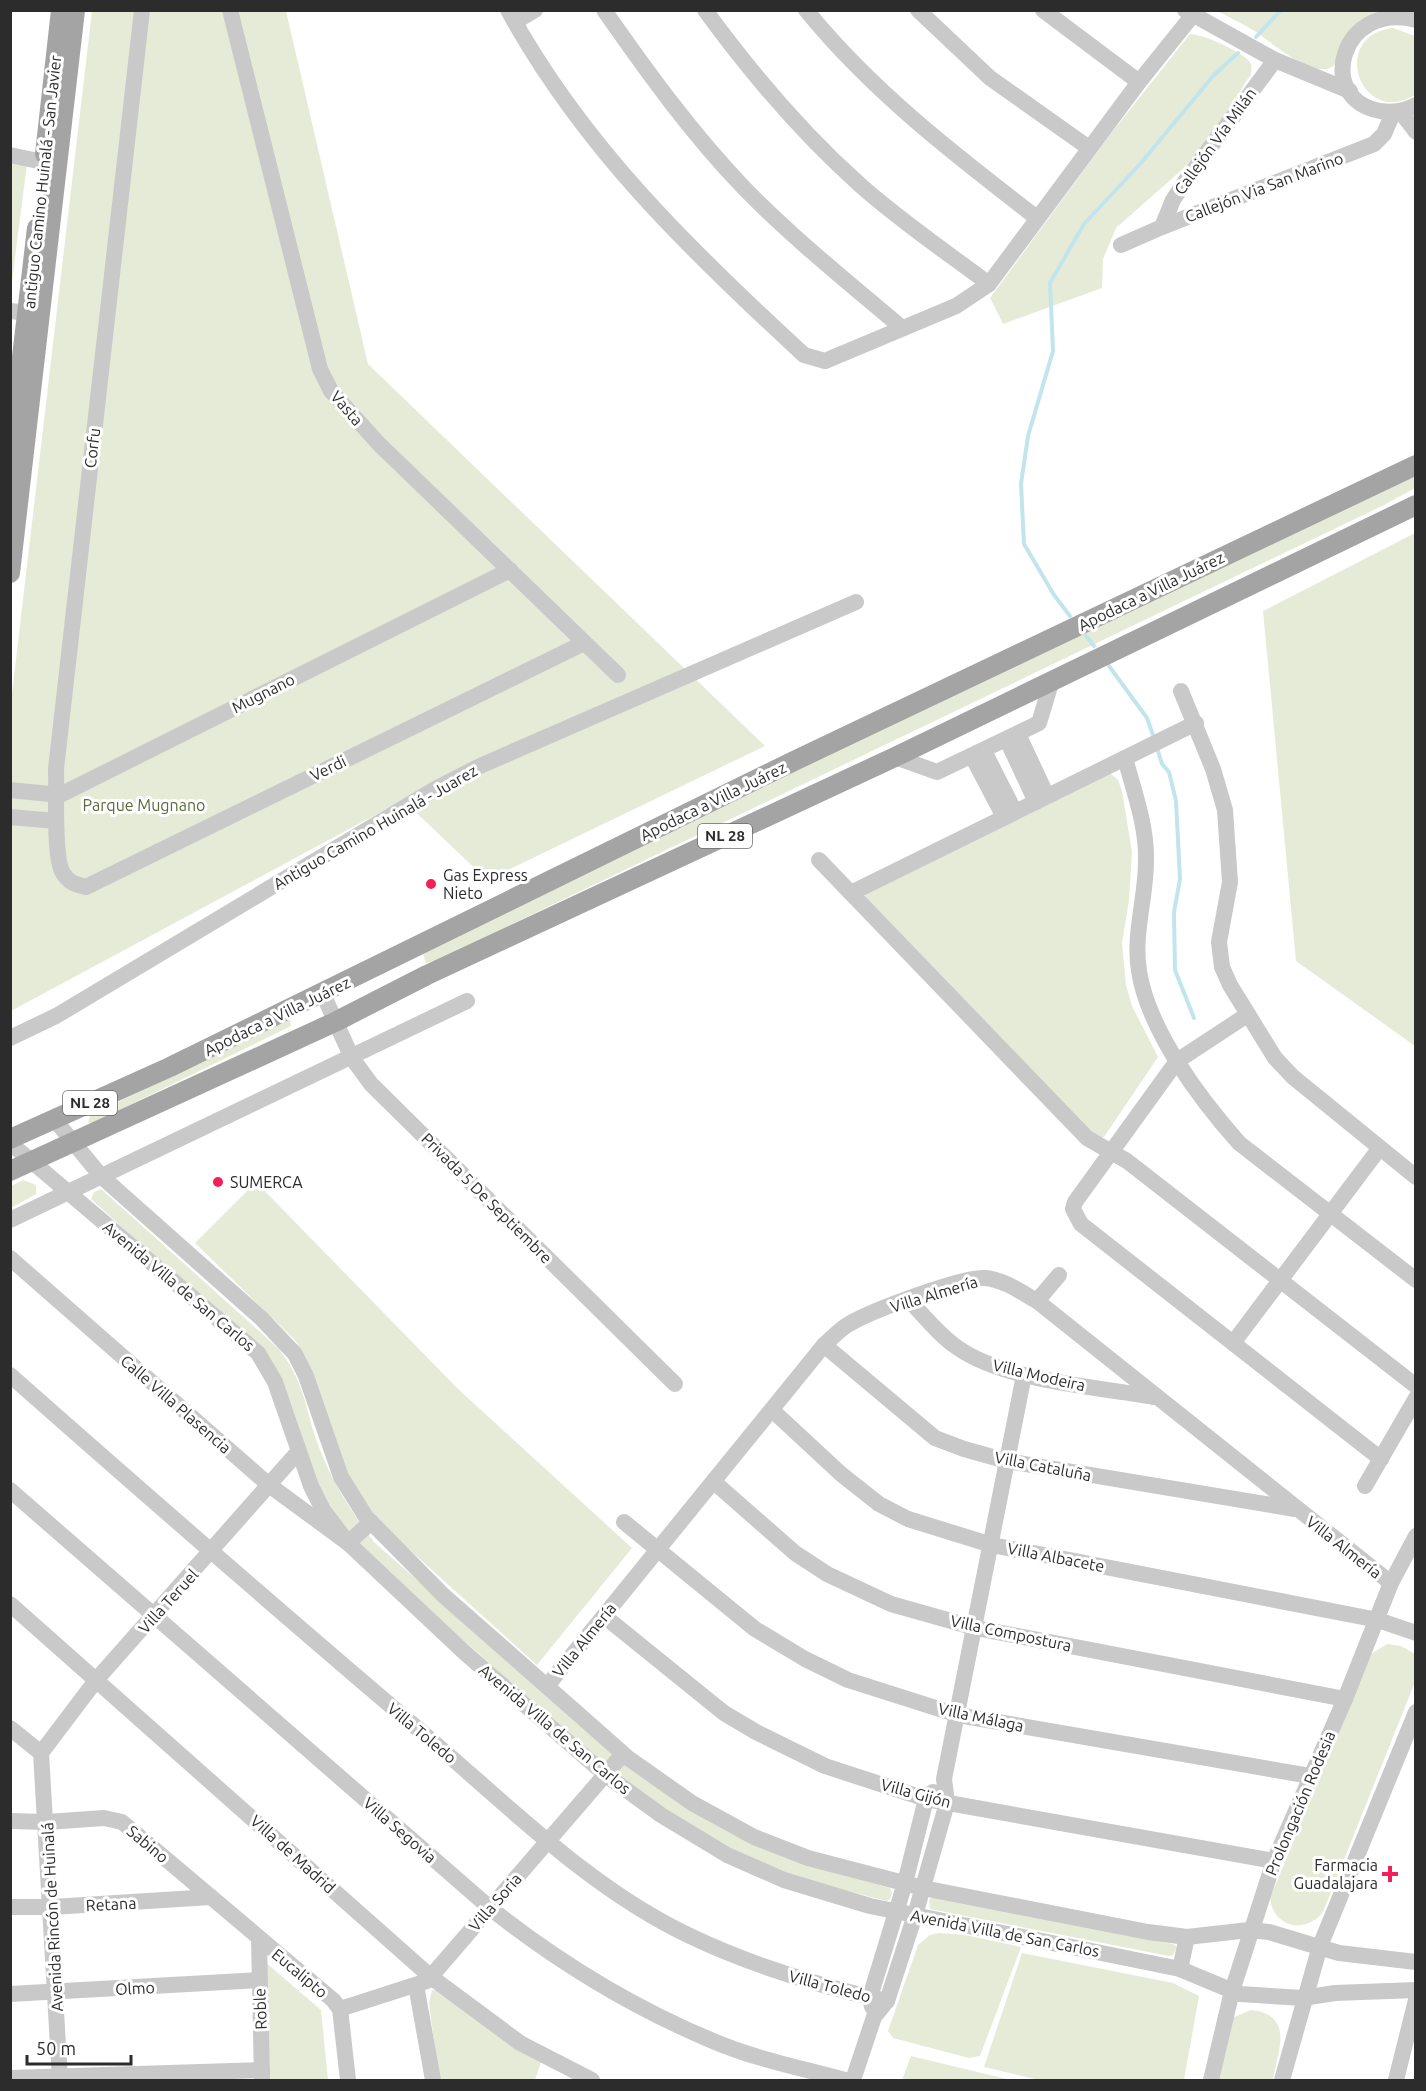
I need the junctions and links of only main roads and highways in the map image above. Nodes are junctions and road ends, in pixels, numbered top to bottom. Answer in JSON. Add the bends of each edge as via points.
{"nodes":[{"id":1,"x":60,"y":10,"type":"edge"},
{"id":2,"x":75,"y":10,"type":"edge"},
{"id":3,"x":51,"y":163,"type":"junction"},
{"id":4,"x":26,"y":312,"type":"edge"},
{"id":5,"x":10,"y":460,"type":"edge"},
{"id":6,"x":1416,"y":465,"type":"edge"},
{"id":7,"x":15,"y":501,"type":"edge"},
{"id":8,"x":1416,"y":505,"type":"edge"},
{"id":9,"x":10,"y":573,"type":"edge"},
{"id":10,"x":10,"y":1141,"type":"edge"},
{"id":11,"x":10,"y":1172,"type":"edge"}],
"edges":[{"from":1,"to":3,"type":"main road","name":"antiguo Camino Huinalá - San Javier"},
{"from":2,"to":3,"type":"main road"},
{"from":3,"to":4,"type":"main road"},
{"from":4,"to":5,"type":"main road","name":"antiguo Camino Huinalá - San Javier"},
{"from":4,"to":7,"type":"main road"},
{"from":6,"to":10,"type":"main road","name":"Apodaca a Villa Juárez","number":"NL 28","via":[[794,761],[323,994]]},
{"from":7,"to":9,"type":"main road"},
{"from":8,"to":11,"type":"main road","name":"Apodaca a Villa Juárez","number":"NL 28","via":[[895,757]]}]}
